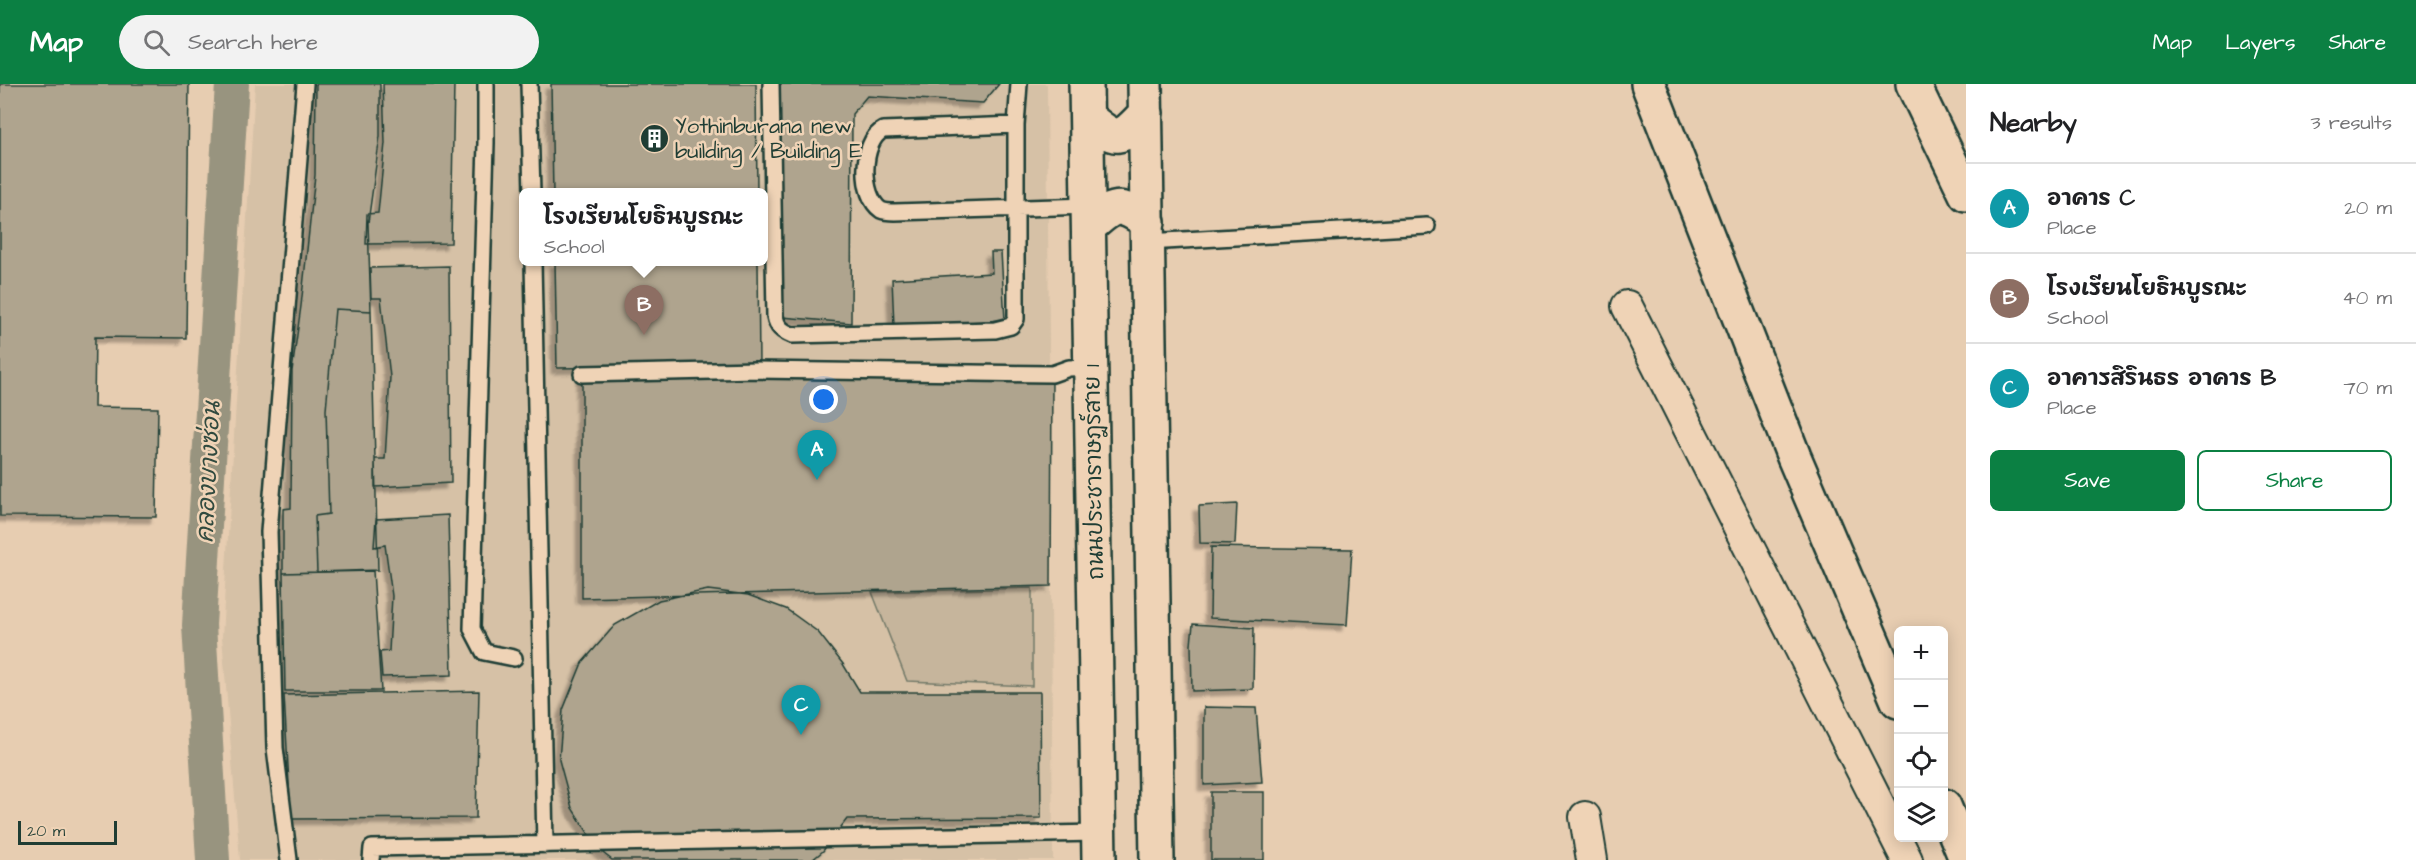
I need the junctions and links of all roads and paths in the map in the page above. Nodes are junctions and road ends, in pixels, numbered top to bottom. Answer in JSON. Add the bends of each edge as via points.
{"nodes":[{"id":1,"x":305,"y":84,"type":"edge"},
{"id":2,"x":486,"y":84,"type":"edge"},
{"id":3,"x":529,"y":84,"type":"edge"},
{"id":4,"x":771,"y":84,"type":"edge"},
{"id":5,"x":1019,"y":84,"type":"edge"},
{"id":6,"x":1086,"y":84,"type":"edge"},
{"id":7,"x":1648,"y":84,"type":"edge"},
{"id":8,"x":1913,"y":84,"type":"edge"},
{"id":9,"x":1146,"y":98,"type":"edge"},
{"id":10,"x":1087,"y":117,"type":"junction"},
{"id":11,"x":1016,"y":125,"type":"junction"},
{"id":12,"x":532,"y":188,"type":"edge"},
{"id":13,"x":1966,"y":194,"type":"edge"},
{"id":14,"x":1017,"y":207,"type":"junction"},
{"id":15,"x":1089,"y":216,"type":"junction"},
{"id":16,"x":1427,"y":226,"type":"dead end"},
{"id":17,"x":1148,"y":232,"type":"junction"},
{"id":18,"x":533,"y":266,"type":"edge"},
{"id":19,"x":1627,"y":306,"type":"dead end"},
{"id":20,"x":1092,"y":368,"type":"junction"},
{"id":21,"x":582,"y":374,"type":"dead end"},
{"id":22,"x":514,"y":658,"type":"dead end"},
{"id":23,"x":1894,"y":689,"type":"edge"},
{"id":24,"x":1948,"y":816,"type":"edge"},
{"id":25,"x":1584,"y":817,"type":"dead end"},
{"id":26,"x":545,"y":845,"type":"junction"},
{"id":27,"x":1099,"y":847,"type":"edge"},
{"id":28,"x":1966,"y":859,"type":"edge"},
{"id":29,"x":289,"y":860,"type":"edge"},
{"id":30,"x":371,"y":860,"type":"edge"},
{"id":31,"x":1157,"y":860,"type":"edge"},
{"id":32,"x":1592,"y":860,"type":"edge"},
{"id":33,"x":1907,"y":860,"type":"edge"}],
"edges":[{"from":1,"to":29,"type":"lane","via":[[269,532],[275,748]]},
{"from":2,"to":22,"type":"lane","via":[[472,629],[484,652]]},
{"from":3,"to":12,"type":"lane"},
{"from":4,"to":14,"type":"lane","via":[[775,316],[776,323],[786,332],[792,335],[995,330],[1011,326],[1016,319]]},
{"from":5,"to":11,"type":"lane"},
{"from":6,"to":10,"type":"main road","name":"ถนนประชาราษฎร์สาย 1"},
{"from":7,"to":23,"type":"main road","via":[[1794,457]]},
{"from":8,"to":13,"type":"main road"},
{"from":9,"to":10,"type":"main road","via":[[1128,133],[1108,134]]},
{"from":9,"to":17,"type":"main road"},
{"from":10,"to":15,"type":"main road","name":"ถนนประชาราษฎร์สาย 1"},
{"from":11,"to":14,"type":"lane"},
{"from":11,"to":14,"type":"lane","via":[[883,130],[870,142],[866,169],[870,194],[886,212]]},
{"from":14,"to":15,"type":"lane"},
{"from":15,"to":17,"type":"main road","via":[[1119,206],[1129,209]]},
{"from":15,"to":20,"type":"main road","name":"ถนนประชาราษฎร์สาย 1"},
{"from":16,"to":17,"type":"lane"},
{"from":17,"to":31,"type":"main road"},
{"from":18,"to":26,"type":"lane"},
{"from":19,"to":33,"type":"street"},
{"from":20,"to":21,"type":"lane","via":[[1069,368],[1052,374],[756,370]]},
{"from":20,"to":27,"type":"main road","name":"ถนนประชาราษฎร์สาย 1"},
{"from":24,"to":28,"type":"main road"},
{"from":25,"to":32,"type":"street"},
{"from":26,"to":27,"type":"lane"},
{"from":26,"to":30,"type":"lane","via":[[372,849]]}]}
